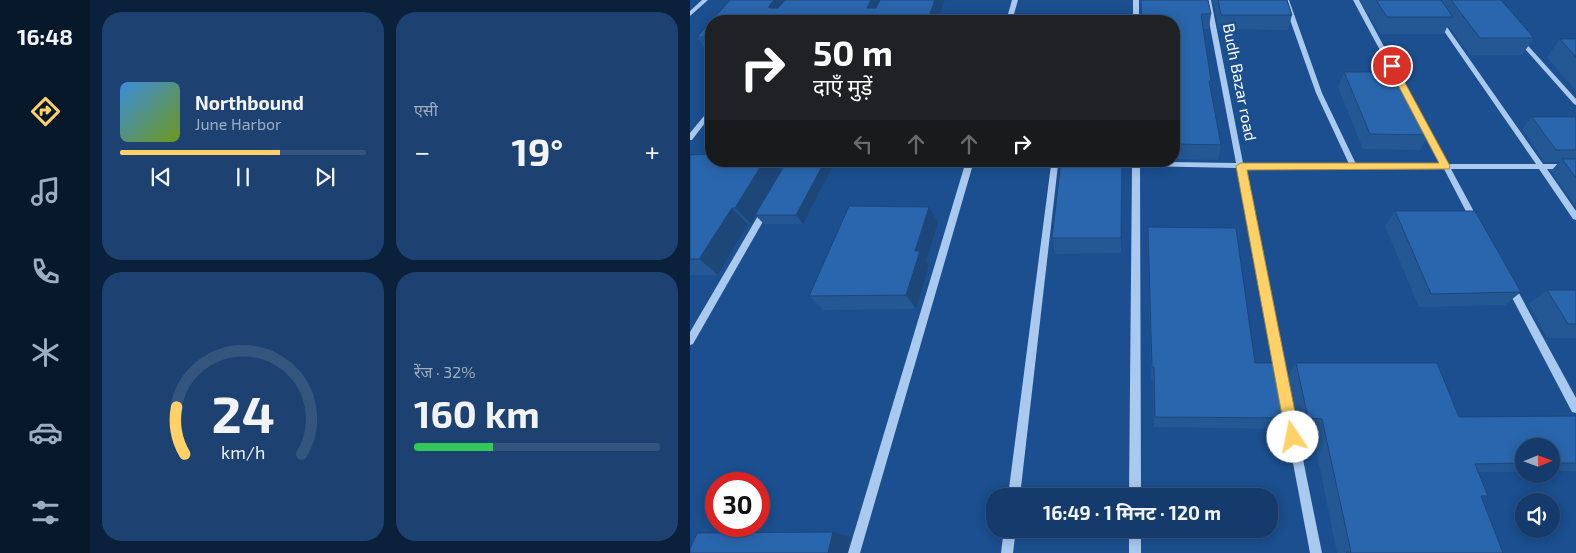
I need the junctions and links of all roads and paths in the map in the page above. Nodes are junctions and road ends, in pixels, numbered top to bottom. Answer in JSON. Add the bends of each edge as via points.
{"nodes":[{"id":1,"x":705,"y":0,"type":"edge"},
{"id":2,"x":1015,"y":0,"type":"edge"},
{"id":3,"x":1136,"y":0,"type":"edge"},
{"id":4,"x":1208,"y":0,"type":"edge"},
{"id":5,"x":1286,"y":0,"type":"edge"},
{"id":6,"x":1356,"y":0,"type":"edge"},
{"id":7,"x":690,"y":14,"type":"edge"},
{"id":8,"x":1011,"y":15,"type":"edge"},
{"id":9,"x":1136,"y":15,"type":"edge"},
{"id":10,"x":1437,"y":16,"type":"edge"},
{"id":11,"x":1518,"y":37,"type":"edge"},
{"id":12,"x":1403,"y":88,"type":"edge"},
{"id":13,"x":1576,"y":103,"type":"edge"},
{"id":14,"x":1417,"y":114,"type":"edge"},
{"id":15,"x":705,"y":119,"type":"edge"},
{"id":16,"x":690,"y":138,"type":"edge"},
{"id":17,"x":1180,"y":164,"type":"edge"},
{"id":18,"x":1241,"y":166,"type":"junction"},
{"id":19,"x":1445,"y":166,"type":"junction"},
{"id":20,"x":790,"y":167,"type":"edge"},
{"id":21,"x":968,"y":167,"type":"edge"},
{"id":22,"x":1054,"y":167,"type":"edge"},
{"id":23,"x":1136,"y":167,"type":"edge"},
{"id":24,"x":1354,"y":167,"type":"junction"},
{"id":25,"x":1542,"y":167,"type":"junction"},
{"id":26,"x":1576,"y":167,"type":"edge"},
{"id":27,"x":788,"y":171,"type":"edge"},
{"id":28,"x":768,"y":205,"type":"edge"},
{"id":29,"x":1576,"y":217,"type":"edge"},
{"id":30,"x":1478,"y":227,"type":"edge"},
{"id":31,"x":1506,"y":278,"type":"edge"},
{"id":32,"x":690,"y":342,"type":"edge"},
{"id":33,"x":1284,"y":389,"type":"edge"},
{"id":34,"x":1286,"y":398,"type":"edge"},
{"id":35,"x":1576,"y":408,"type":"edge"},
{"id":36,"x":1015,"y":488,"type":"edge"},
{"id":37,"x":1135,"y":488,"type":"edge"},
{"id":38,"x":1009,"y":538,"type":"edge"},
{"id":39,"x":1135,"y":538,"type":"edge"},
{"id":40,"x":854,"y":553,"type":"edge"},
{"id":41,"x":1007,"y":553,"type":"edge"},
{"id":42,"x":1135,"y":553,"type":"edge"},
{"id":43,"x":1316,"y":553,"type":"edge"}],
"edges":[{"from":1,"to":7,"type":"street"},
{"from":2,"to":8,"type":"street"},
{"from":3,"to":9,"type":"street"},
{"from":4,"to":18,"type":"street","name":"Budh Bazar road"},
{"from":5,"to":24,"type":"street","via":[[1319,93]]},
{"from":6,"to":12,"type":"street"},
{"from":10,"to":25,"type":"street"},
{"from":11,"to":13,"type":"street"},
{"from":14,"to":19,"type":"street"},
{"from":15,"to":16,"type":"street"},
{"from":17,"to":18,"type":"street"},
{"from":18,"to":24,"type":"street"},
{"from":18,"to":33,"type":"street","name":"Budh Bazar road"},
{"from":19,"to":24,"type":"street"},
{"from":19,"to":25,"type":"street"},
{"from":19,"to":30,"type":"street"},
{"from":20,"to":27,"type":"street"},
{"from":21,"to":40,"type":"street"},
{"from":22,"to":36,"type":"street"},
{"from":23,"to":37,"type":"street"},
{"from":25,"to":26,"type":"street"},
{"from":25,"to":29,"type":"street"},
{"from":28,"to":32,"type":"street"},
{"from":31,"to":35,"type":"street"},
{"from":34,"to":43,"type":"street"},
{"from":38,"to":41,"type":"street"},
{"from":39,"to":42,"type":"street"}]}
